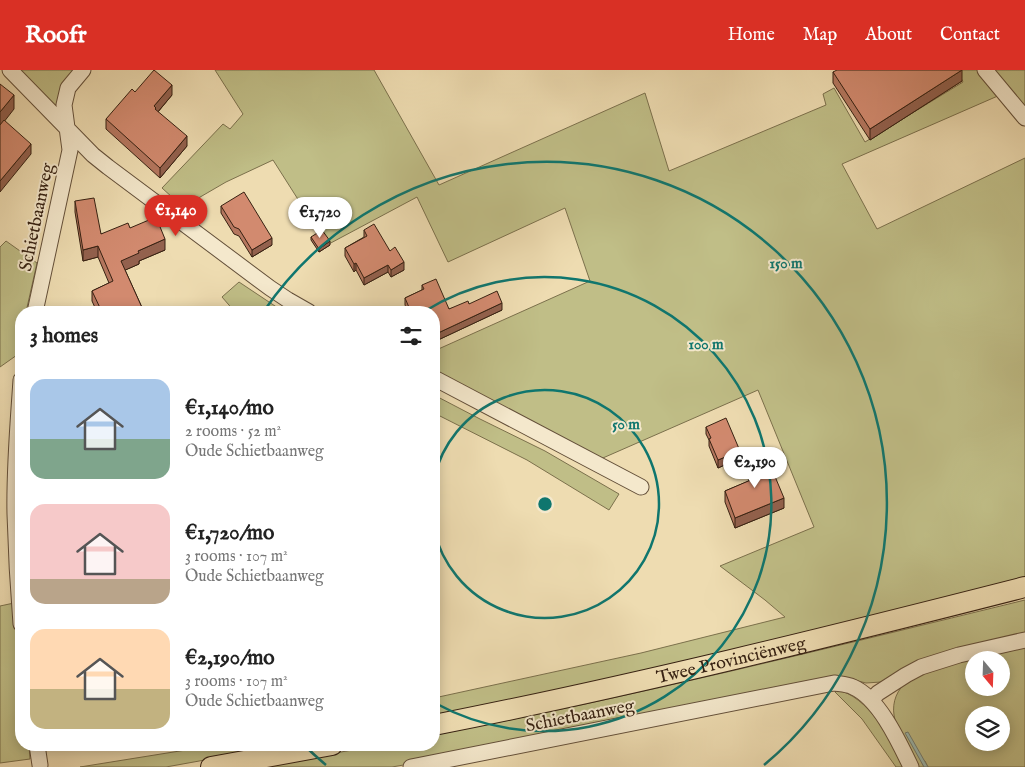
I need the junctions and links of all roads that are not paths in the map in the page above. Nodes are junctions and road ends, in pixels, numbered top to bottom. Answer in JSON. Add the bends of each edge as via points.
{"nodes":[{"id":1,"x":10,"y":70,"type":"edge"},
{"id":2,"x":83,"y":70,"type":"edge"},
{"id":3,"x":985,"y":70,"type":"edge"},
{"id":4,"x":1025,"y":118,"type":"edge"},
{"id":5,"x":67,"y":129,"type":"junction"},
{"id":6,"x":36,"y":306,"type":"edge"},
{"id":7,"x":299,"y":306,"type":"edge"},
{"id":8,"x":440,"y":381,"type":"edge"},
{"id":9,"x":641,"y":487,"type":"dead end"},
{"id":10,"x":1025,"y":587,"type":"edge"},
{"id":11,"x":1025,"y":640,"type":"edge"},
{"id":12,"x":872,"y":699,"type":"junction"},
{"id":13,"x":440,"y":725,"type":"edge"},
{"id":14,"x":38,"y":751,"type":"edge"},
{"id":15,"x":299,"y":751,"type":"edge"},
{"id":16,"x":40,"y":765,"type":"dead end"},
{"id":17,"x":211,"y":767,"type":"edge"},
{"id":18,"x":411,"y":767,"type":"edge"},
{"id":19,"x":911,"y":767,"type":"edge"}],
"edges":[{"from":1,"to":5,"type":"street"},
{"from":2,"to":5,"type":"street","name":"Schietbaanweg","via":[[65,97]]},
{"from":3,"to":4,"type":"street"},
{"from":5,"to":6,"type":"street","name":"Schietbaanweg","via":[[70,150]]},
{"from":5,"to":7,"type":"street","via":[[93,155],[148,197]]},
{"from":8,"to":9,"type":"street"},
{"from":10,"to":13,"type":"main road","name":"Twee Provinciënweg","via":[[704,667]]},
{"from":11,"to":12,"type":"street","via":[[921,667]]},
{"from":12,"to":18,"type":"street","name":"Schietbaanweg","via":[[853,687],[834,683]]},
{"from":12,"to":19,"type":"street","name":"Schietbaanweg"},
{"from":14,"to":16,"type":"street"},
{"from":15,"to":17,"type":"main road"}]}
